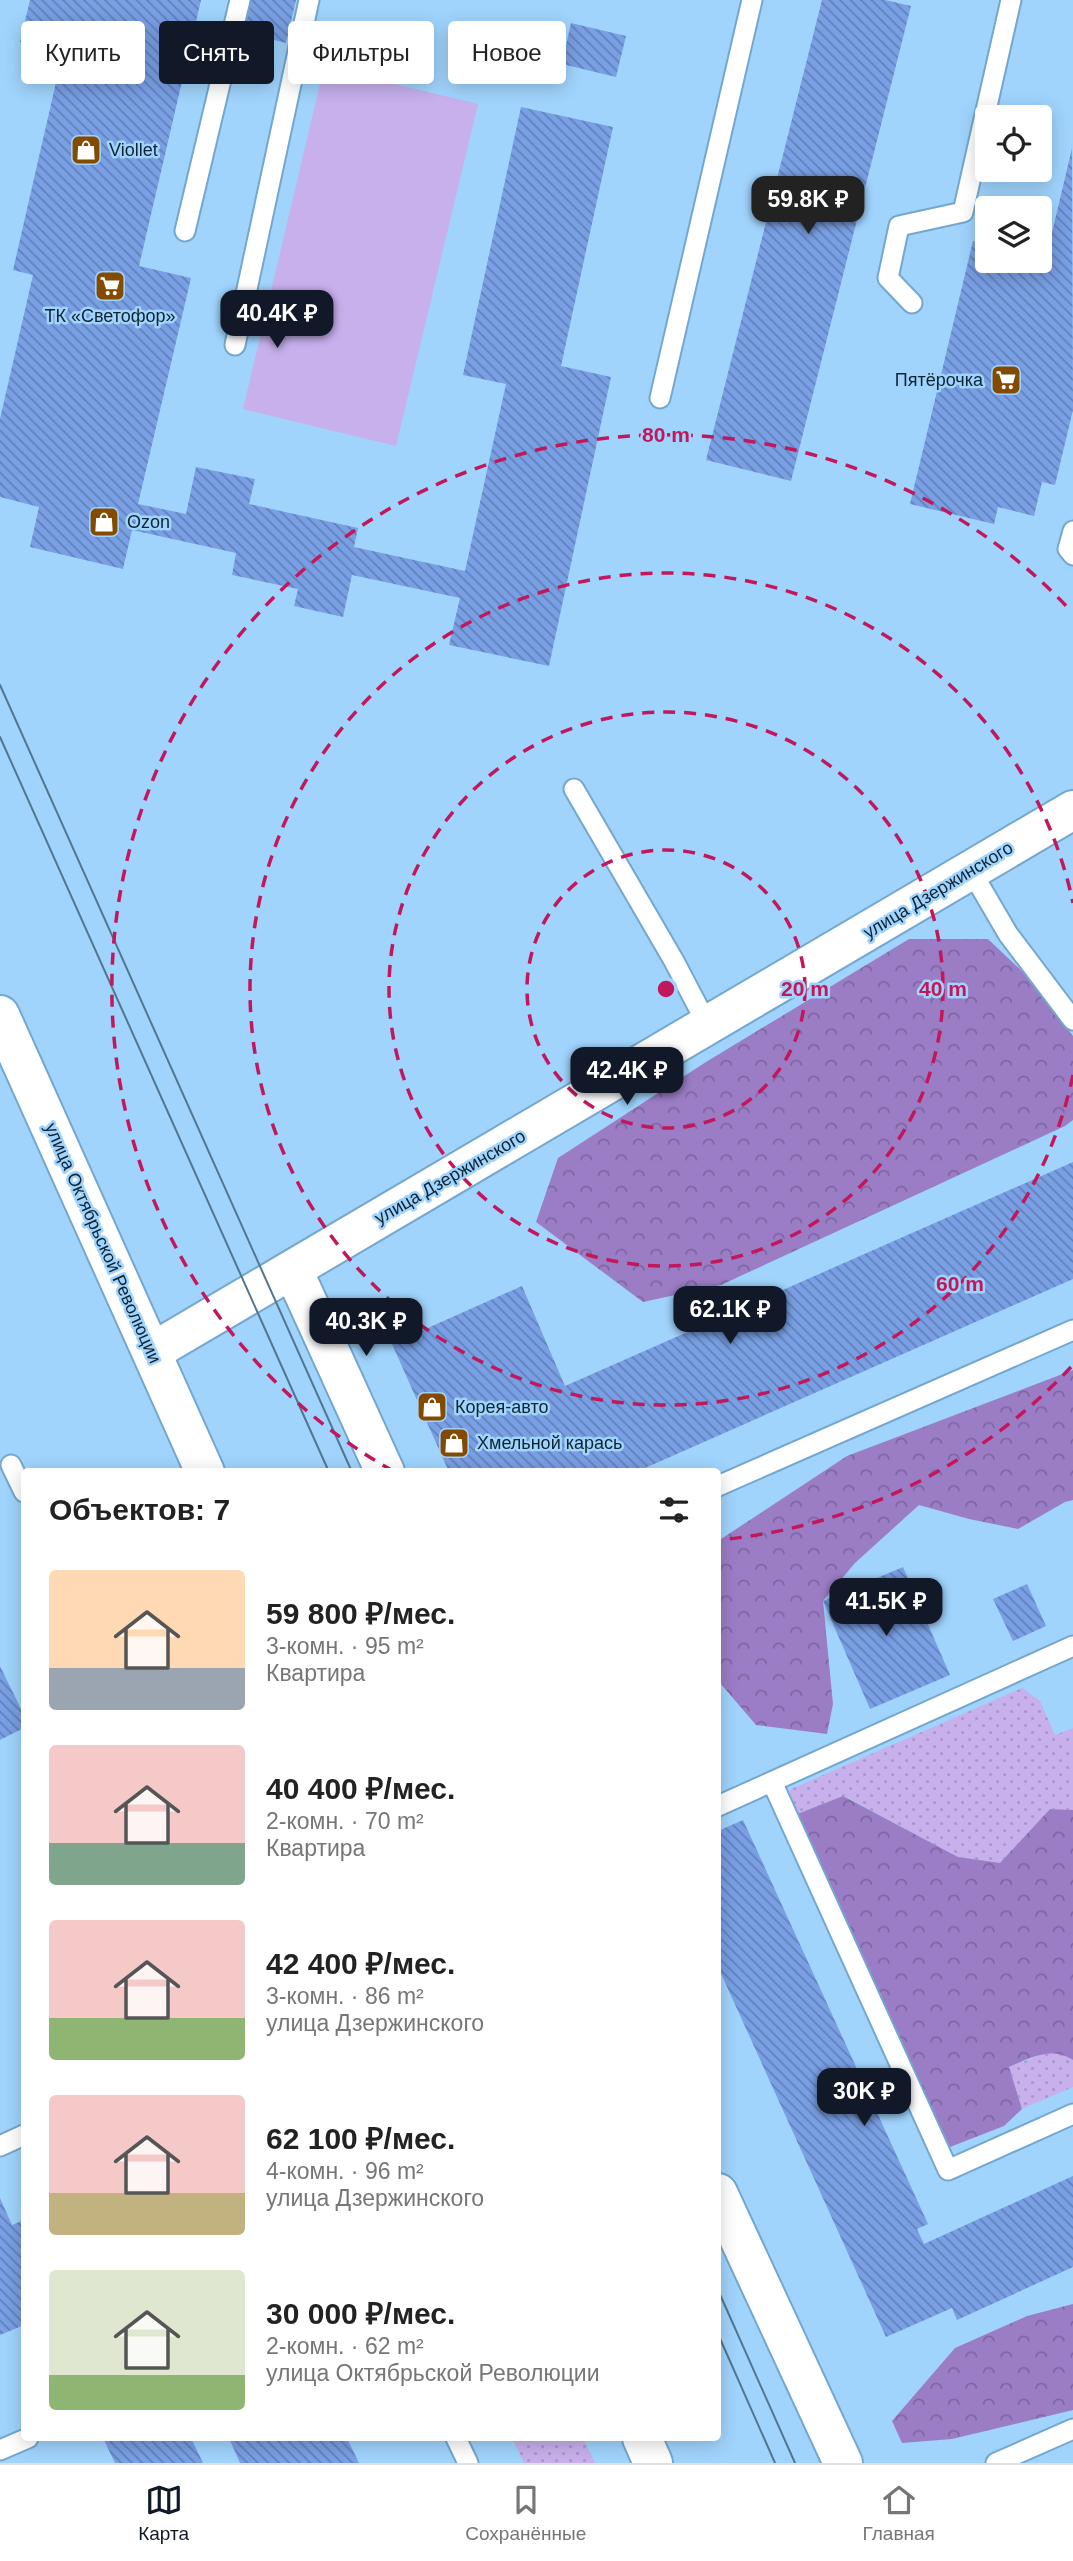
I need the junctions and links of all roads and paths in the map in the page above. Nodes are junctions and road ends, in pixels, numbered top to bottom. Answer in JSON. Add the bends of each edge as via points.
{"nodes":[{"id":1,"x":240,"y":0,"type":"edge"},
{"id":2,"x":309,"y":0,"type":"edge"},
{"id":3,"x":752,"y":0,"type":"edge"},
{"id":4,"x":1011,"y":0,"type":"edge"},
{"id":5,"x":185,"y":231,"type":"dead end"},
{"id":6,"x":912,"y":303,"type":"dead end"},
{"id":7,"x":235,"y":345,"type":"dead end"},
{"id":8,"x":660,"y":398,"type":"dead end"},
{"id":9,"x":1073,"y":531,"type":"edge"},
{"id":10,"x":1073,"y":555,"type":"edge"},
{"id":11,"x":574,"y":789,"type":"dead end"},
{"id":12,"x":1073,"y":810,"type":"edge"},
{"id":13,"x":970,"y":869,"type":"junction"},
{"id":14,"x":0,"y":1015,"type":"edge"},
{"id":15,"x":1073,"y":1020,"type":"edge"},
{"id":16,"x":708,"y":1026,"type":"junction"},
{"id":17,"x":293,"y":1270,"type":"junction"},
{"id":18,"x":1073,"y":1330,"type":"edge"},
{"id":19,"x":152,"y":1352,"type":"junction"},
{"id":20,"x":11,"y":1465,"type":"dead end"},
{"id":21,"x":203,"y":1468,"type":"edge"},
{"id":22,"x":383,"y":1468,"type":"edge"},
{"id":23,"x":721,"y":1485,"type":"edge"},
{"id":24,"x":21,"y":1486,"type":"edge"},
{"id":25,"x":1073,"y":1646,"type":"edge"},
{"id":26,"x":772,"y":1782,"type":"junction"},
{"id":27,"x":721,"y":1805,"type":"edge"},
{"id":28,"x":1073,"y":2114,"type":"edge"},
{"id":29,"x":21,"y":2136,"type":"edge"},
{"id":30,"x":0,"y":2146,"type":"edge"},
{"id":31,"x":721,"y":2199,"type":"edge"},
{"id":32,"x":1073,"y":2429,"type":"edge"},
{"id":33,"x":21,"y":2441,"type":"edge"},
{"id":34,"x":457,"y":2441,"type":"edge"},
{"id":35,"x":643,"y":2441,"type":"edge"},
{"id":36,"x":0,"y":2450,"type":"edge"},
{"id":37,"x":468,"y":2463,"type":"edge"},
{"id":38,"x":653,"y":2463,"type":"edge"},
{"id":39,"x":843,"y":2463,"type":"edge"},
{"id":40,"x":996,"y":2463,"type":"edge"}],
"edges":[{"from":1,"to":5,"type":"lane"},
{"from":2,"to":7,"type":"lane"},
{"from":3,"to":8,"type":"lane"},
{"from":4,"to":6,"type":"lane","via":[[963,212],[899,226],[888,278]]},
{"from":9,"to":10,"type":"lane","via":[[1068,549]]},
{"from":11,"to":16,"type":"lane"},
{"from":12,"to":13,"type":"street","name":"улица Дзержинского"},
{"from":13,"to":15,"type":"lane","via":[[1008,934]]},
{"from":13,"to":16,"type":"street","name":"улица Дзержинского"},
{"from":14,"to":19,"type":"street","name":"улица Октябрьской Революции"},
{"from":16,"to":17,"type":"street","name":"улица Дзержинского"},
{"from":17,"to":19,"type":"street","name":"улица Дзержинского"},
{"from":17,"to":22,"type":"street"},
{"from":18,"to":23,"type":"lane"},
{"from":19,"to":21,"type":"street","name":"улица Октябрьской Революции"},
{"from":20,"to":24,"type":"lane"},
{"from":25,"to":26,"type":"lane"},
{"from":26,"to":27,"type":"lane"},
{"from":26,"to":28,"type":"lane","via":[[948,2170]]},
{"from":29,"to":30,"type":"lane"},
{"from":31,"to":39,"type":"street"},
{"from":32,"to":40,"type":"lane"},
{"from":33,"to":36,"type":"lane"},
{"from":34,"to":37,"type":"lane"},
{"from":35,"to":38,"type":"street"}]}
